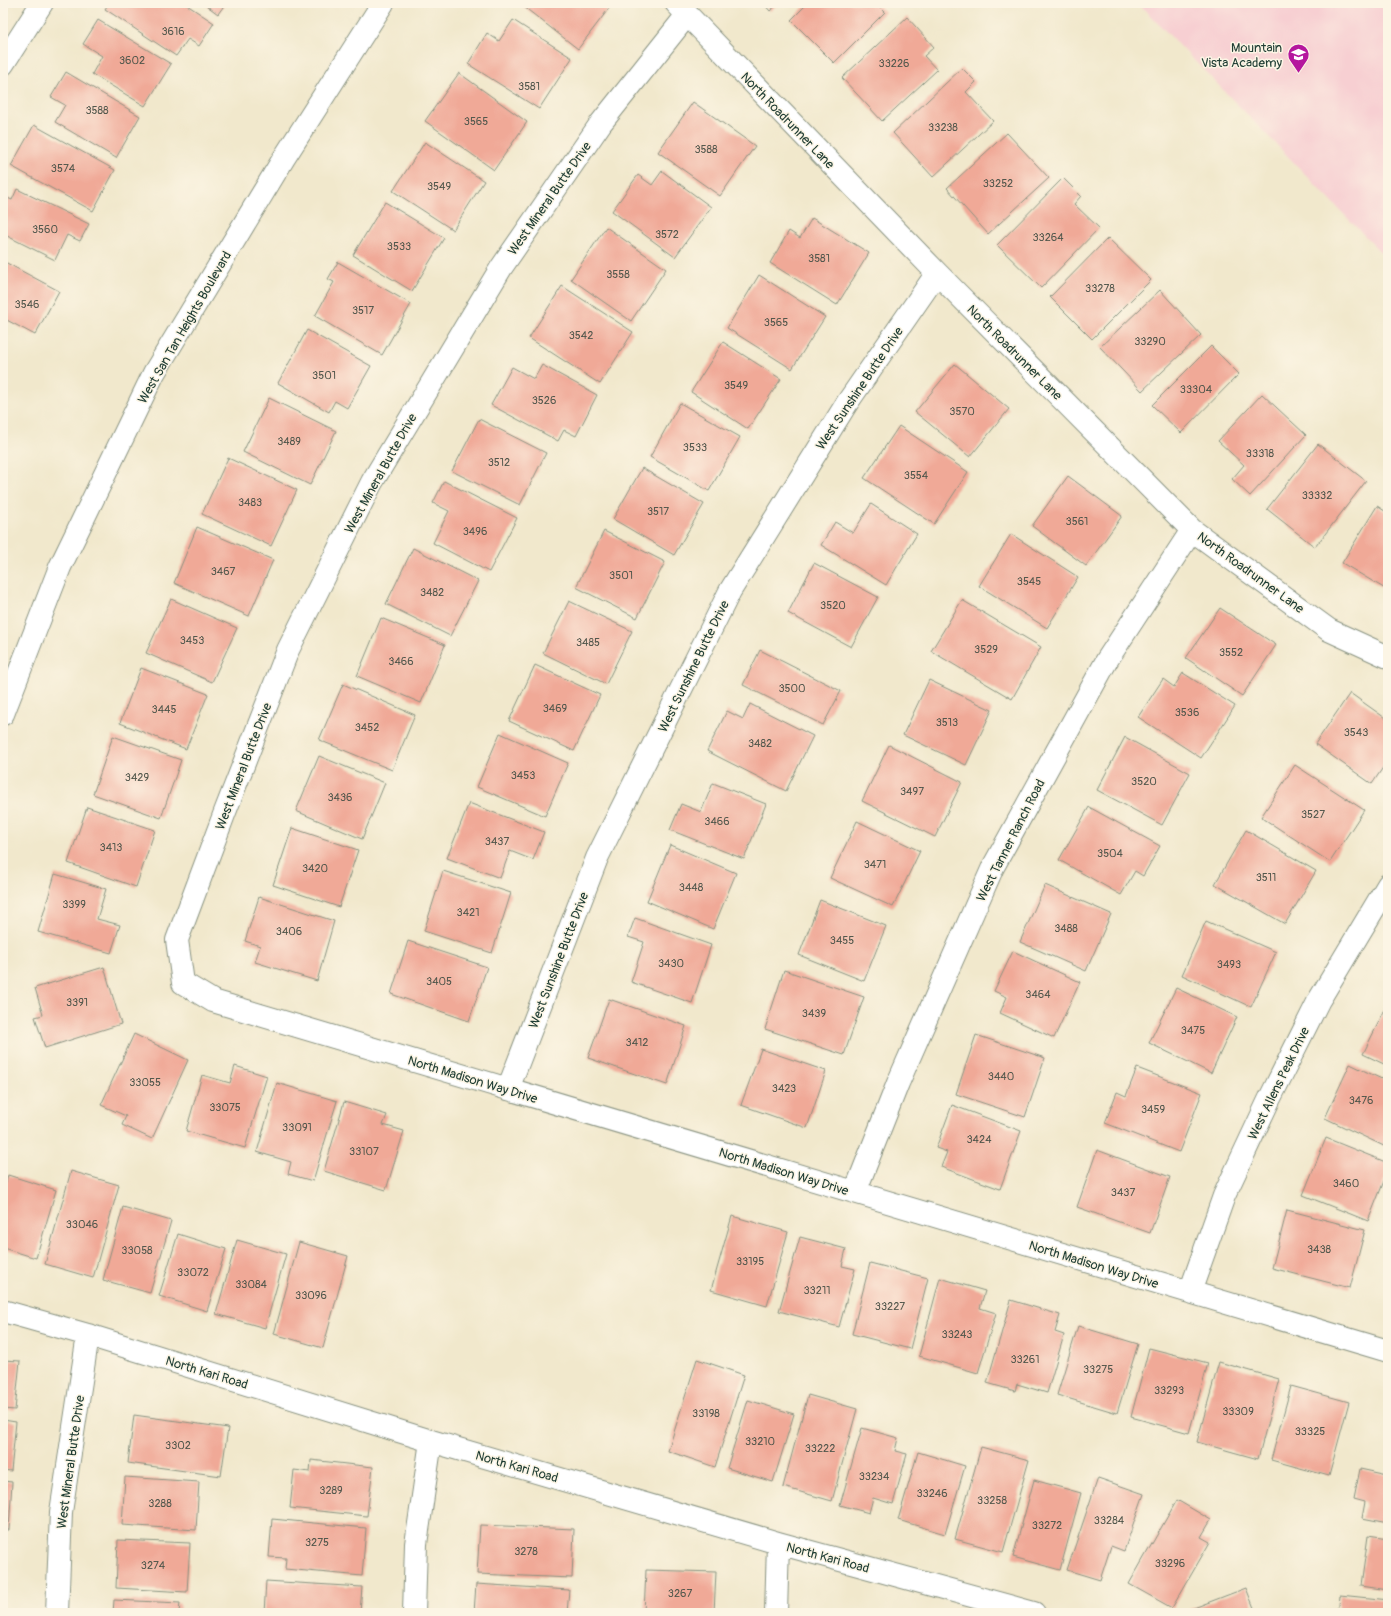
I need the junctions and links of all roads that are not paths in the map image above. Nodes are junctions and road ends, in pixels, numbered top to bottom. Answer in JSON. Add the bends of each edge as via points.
{"nodes":[{"id":1,"x":42,"y":3,"type":"edge"},
{"id":2,"x":383,"y":3,"type":"edge"},
{"id":3,"x":682,"y":9,"type":"edge"},
{"id":4,"x":3,"y":64,"type":"edge"},
{"id":5,"x":936,"y":273,"type":"junction"},
{"id":6,"x":1192,"y":530,"type":"junction"},
{"id":7,"x":1388,"y":657,"type":"edge"},
{"id":8,"x":3,"y":713,"type":"edge"},
{"id":9,"x":1388,"y":885,"type":"edge"},
{"id":10,"x":183,"y":983,"type":"joint"},
{"id":11,"x":508,"y":1089,"type":"junction"},
{"id":12,"x":855,"y":1192,"type":"junction"},
{"id":13,"x":1190,"y":1292,"type":"junction"},
{"id":14,"x":3,"y":1312,"type":"edge"},
{"id":15,"x":88,"y":1335,"type":"junction"},
{"id":16,"x":1388,"y":1351,"type":"edge"},
{"id":17,"x":431,"y":1441,"type":"junction"},
{"id":18,"x":778,"y":1544,"type":"junction"},
{"id":19,"x":57,"y":1613,"type":"edge"},
{"id":20,"x":414,"y":1613,"type":"edge"},
{"id":21,"x":776,"y":1613,"type":"edge"},
{"id":22,"x":1034,"y":1613,"type":"edge"}],
"edges":[{"from":1,"to":4,"type":"street"},
{"from":2,"to":8,"type":"street","name":"West San Tan Heights Boulevard","via":[[284,158],[154,373],[60,567]]},
{"from":3,"to":5,"type":"street","name":"North Roadrunner Lane"},
{"from":3,"to":10,"type":"street","name":"West Mineral Butte Drive","via":[[501,268],[372,482],[288,650],[225,812],[177,940]]},
{"from":5,"to":6,"type":"street","name":"North Roadrunner Lane"},
{"from":5,"to":11,"type":"street","name":"West Sunshine Butte Drive","via":[[847,402],[730,591],[597,858]]},
{"from":6,"to":7,"type":"street","name":"North Roadrunner Lane","via":[[1330,630]]},
{"from":6,"to":12,"type":"street","name":"West Tanner Ranch Road","via":[[1107,660],[993,867],[898,1083]]},
{"from":9,"to":13,"type":"street","name":"West Allens Peak Drive","via":[[1319,1000],[1269,1100],[1224,1196]]},
{"from":10,"to":11,"type":"street","name":"North Madison Way Drive","via":[[213,1001]]},
{"from":11,"to":12,"type":"street","name":"North Madison Way Drive"},
{"from":12,"to":13,"type":"street","name":"North Madison Way Drive"},
{"from":13,"to":16,"type":"street","name":"North Madison Way Drive"},
{"from":14,"to":15,"type":"street","name":"North Kari Road"},
{"from":15,"to":17,"type":"street","name":"North Kari Road"},
{"from":15,"to":19,"type":"street","name":"West Mineral Butte Drive","via":[[61,1512]]},
{"from":17,"to":18,"type":"street","name":"North Kari Road"},
{"from":17,"to":20,"type":"street","via":[[416,1544]]},
{"from":18,"to":21,"type":"street"},
{"from":18,"to":22,"type":"street","name":"North Kari Road"}]}
